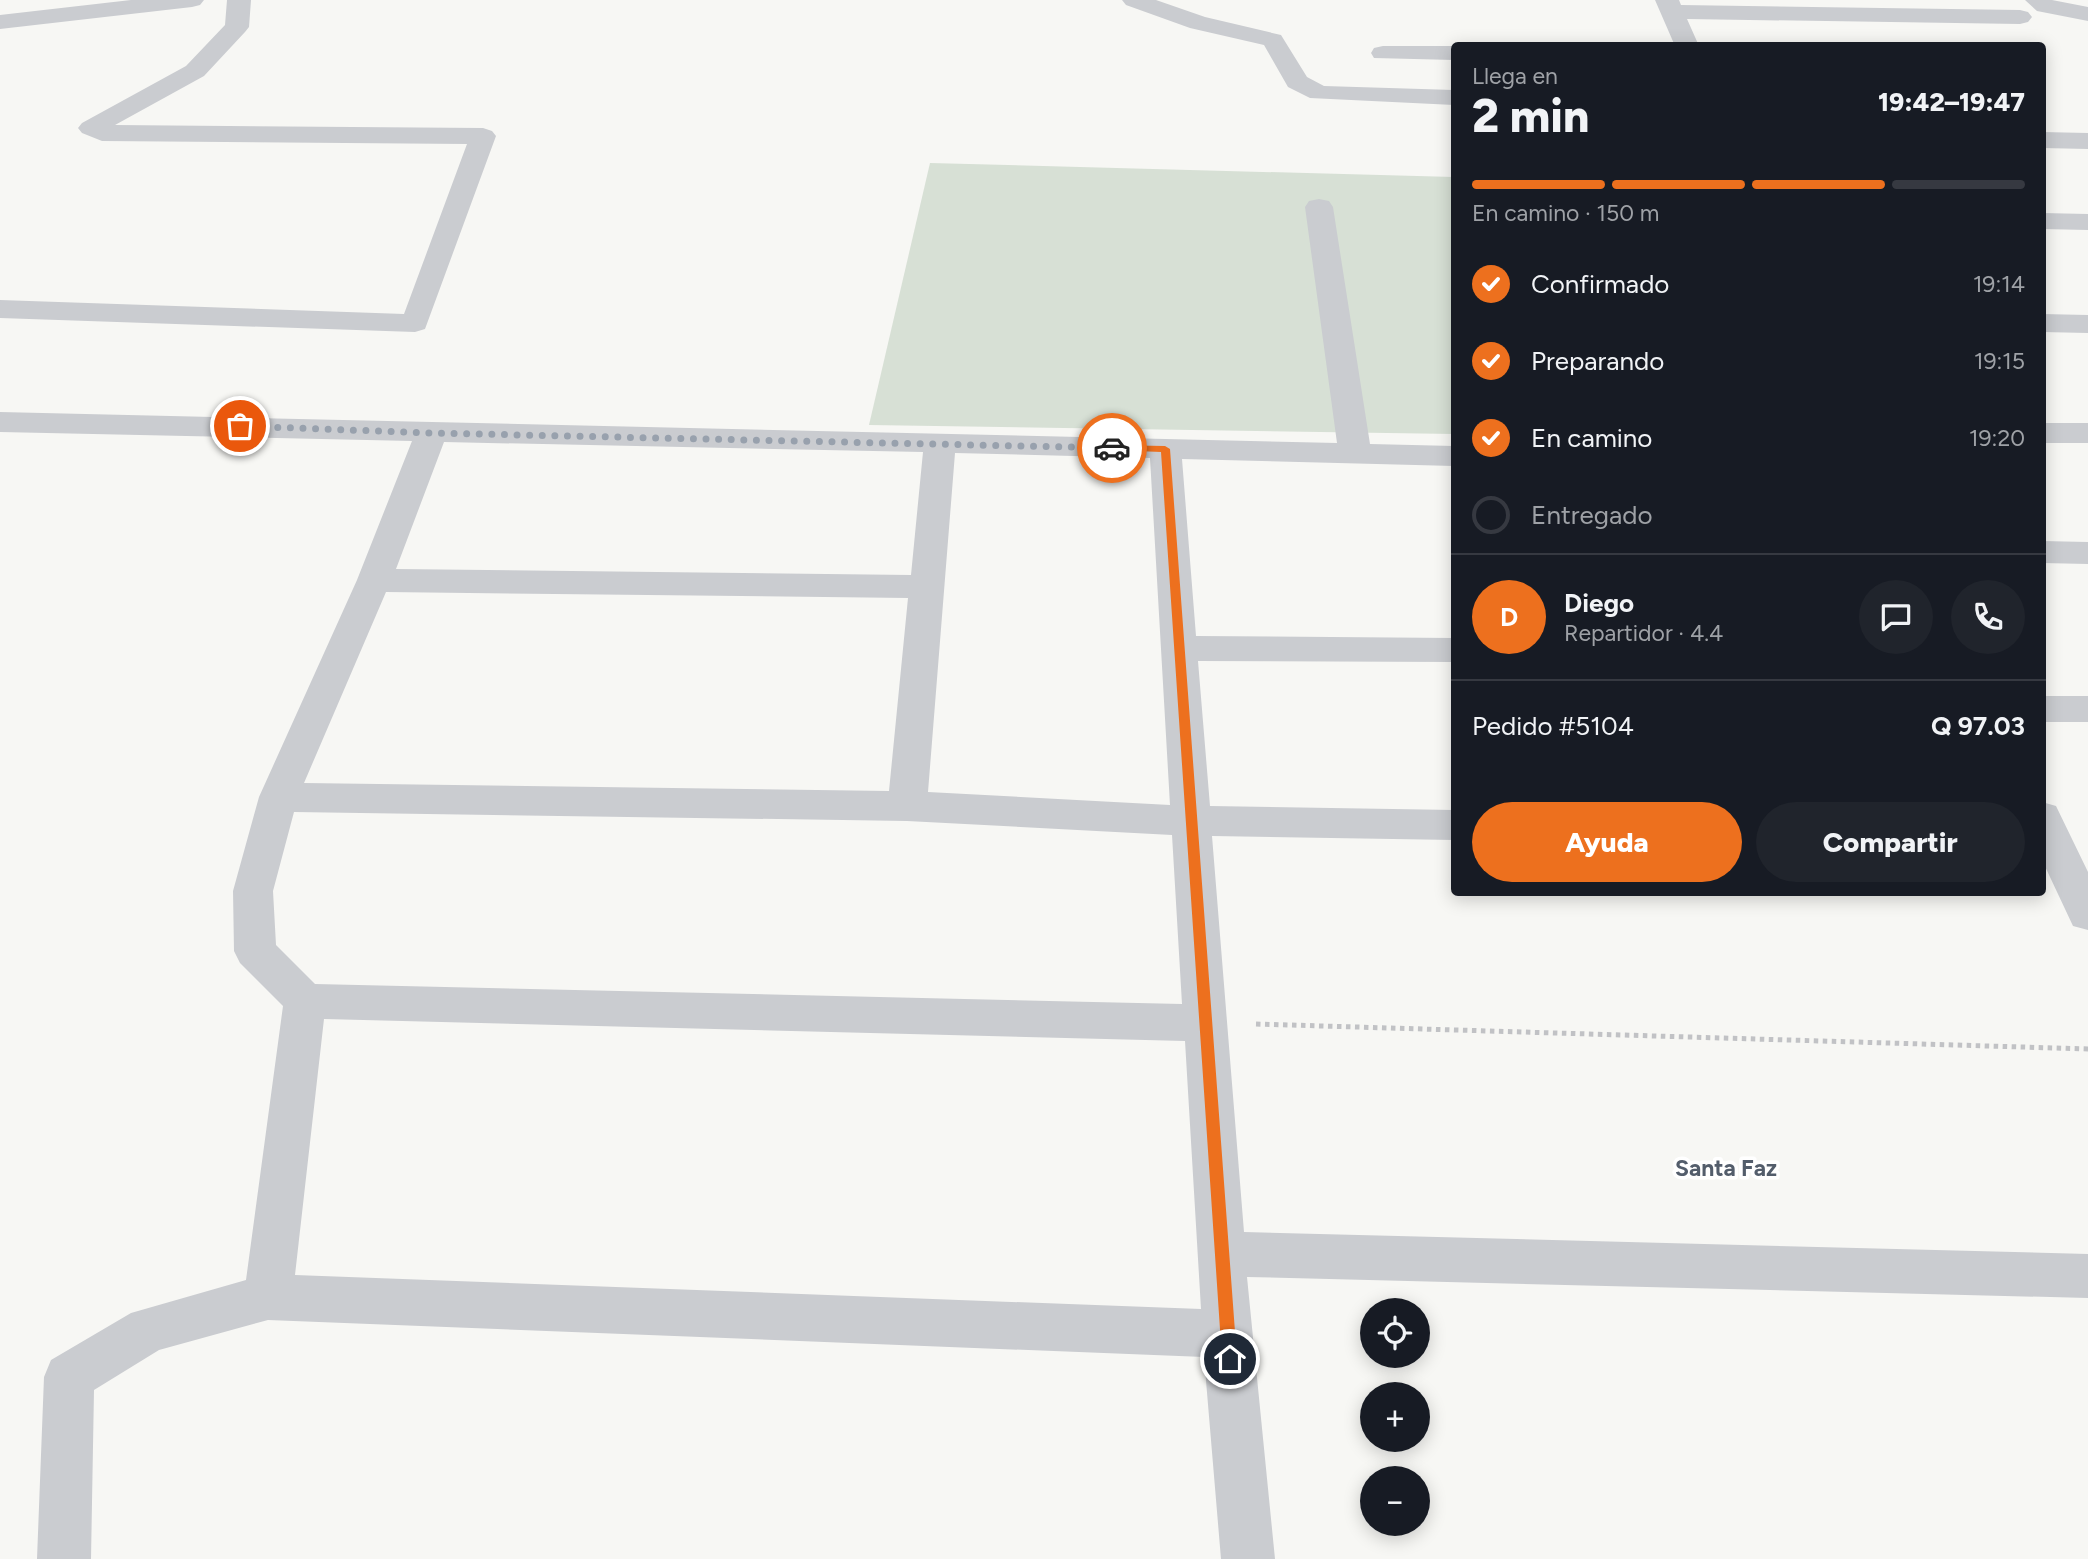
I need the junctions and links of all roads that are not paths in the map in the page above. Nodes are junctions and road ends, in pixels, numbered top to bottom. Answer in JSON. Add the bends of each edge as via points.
{"nodes":[{"id":1,"x":192,"y":0,"type":"edge"},
{"id":2,"x":239,"y":0,"type":"edge"},
{"id":3,"x":1134,"y":0,"type":"edge"},
{"id":4,"x":1669,"y":6,"type":"edge"},
{"id":5,"x":2029,"y":8,"type":"edge"},
{"id":6,"x":2088,"y":14,"type":"edge"},
{"id":7,"x":0,"y":22,"type":"edge"},
{"id":8,"x":1685,"y":42,"type":"edge"},
{"id":9,"x":1383,"y":53,"type":"dead end"},
{"id":10,"x":1451,"y":53,"type":"edge"},
{"id":11,"x":1451,"y":98,"type":"edge"},
{"id":12,"x":2046,"y":140,"type":"edge"},
{"id":13,"x":2088,"y":141,"type":"edge"},
{"id":14,"x":1319,"y":207,"type":"dead end"},
{"id":15,"x":2046,"y":221,"type":"edge"},
{"id":16,"x":2088,"y":222,"type":"edge"},
{"id":17,"x":0,"y":309,"type":"edge"},
{"id":18,"x":2046,"y":323,"type":"edge"},
{"id":19,"x":2088,"y":324,"type":"edge"},
{"id":20,"x":0,"y":422,"type":"edge"},
{"id":21,"x":431,"y":433,"type":"junction"},
{"id":22,"x":2046,"y":433,"type":"edge"},
{"id":23,"x":2088,"y":433,"type":"edge"},
{"id":24,"x":940,"y":443,"type":"junction"},
{"id":25,"x":1165,"y":449,"type":"junction"},
{"id":26,"x":1355,"y":453,"type":"junction"},
{"id":27,"x":1451,"y":456,"type":"edge"},
{"id":28,"x":2046,"y":552,"type":"edge"},
{"id":29,"x":2088,"y":553,"type":"edge"},
{"id":30,"x":374,"y":580,"type":"junction"},
{"id":31,"x":929,"y":587,"type":"junction"},
{"id":32,"x":1179,"y":648,"type":"junction"},
{"id":33,"x":1451,"y":650,"type":"edge"},
{"id":34,"x":2046,"y":709,"type":"edge"},
{"id":35,"x":2088,"y":709,"type":"edge"},
{"id":36,"x":278,"y":797,"type":"junction"},
{"id":37,"x":907,"y":806,"type":"junction"},
{"id":38,"x":1191,"y":821,"type":"junction"},
{"id":39,"x":1451,"y":825,"type":"edge"},
{"id":40,"x":2046,"y":831,"type":"edge"},
{"id":41,"x":2083,"y":893,"type":"edge"},
{"id":42,"x":305,"y":1001,"type":"junction"},
{"id":43,"x":1206,"y":1023,"type":"junction"},
{"id":44,"x":1222,"y":1254,"type":"junction"},
{"id":45,"x":2088,"y":1276,"type":"edge"},
{"id":46,"x":268,"y":1297,"type":"junction"},
{"id":47,"x":1227,"y":1334,"type":"junction"},
{"id":48,"x":64,"y":1559,"type":"edge"},
{"id":49,"x":1248,"y":1559,"type":"edge"}],
"edges":[{"from":1,"to":7,"type":"street"},
{"from":2,"to":17,"type":"street","via":[[237,27],[195,71],[91,128],[102,134],[482,136],[415,323]]},
{"from":3,"to":11,"type":"street","via":[[1198,23],[1273,40],[1297,82],[1319,93]]},
{"from":4,"to":5,"type":"street"},
{"from":4,"to":8,"type":"street"},
{"from":5,"to":6,"type":"street","via":[[2045,6]]},
{"from":9,"to":10,"type":"street"},
{"from":12,"to":13,"type":"street"},
{"from":14,"to":26,"type":"street"},
{"from":15,"to":16,"type":"street"},
{"from":18,"to":19,"type":"street"},
{"from":20,"to":21,"type":"street"},
{"from":21,"to":24,"type":"street"},
{"from":21,"to":30,"type":"street"},
{"from":22,"to":23,"type":"street"},
{"from":24,"to":25,"type":"street"},
{"from":24,"to":31,"type":"street"},
{"from":25,"to":26,"type":"street"},
{"from":25,"to":32,"type":"street"},
{"from":26,"to":27,"type":"street"},
{"from":28,"to":29,"type":"street"},
{"from":30,"to":31,"type":"street"},
{"from":30,"to":36,"type":"street"},
{"from":31,"to":37,"type":"street"},
{"from":32,"to":33,"type":"street"},
{"from":32,"to":38,"type":"street"},
{"from":34,"to":35,"type":"street"},
{"from":36,"to":37,"type":"street"},
{"from":36,"to":42,"type":"street","via":[[253,891],[255,951]]},
{"from":37,"to":38,"type":"street"},
{"from":38,"to":39,"type":"street"},
{"from":38,"to":43,"type":"street"},
{"from":40,"to":41,"type":"street"},
{"from":42,"to":43,"type":"street"},
{"from":42,"to":46,"type":"street"},
{"from":43,"to":44,"type":"street"},
{"from":44,"to":45,"type":"street"},
{"from":44,"to":47,"type":"street"},
{"from":46,"to":47,"type":"street"},
{"from":46,"to":48,"type":"street","via":[[148,1330],[69,1377]]},
{"from":47,"to":49,"type":"street"}]}
